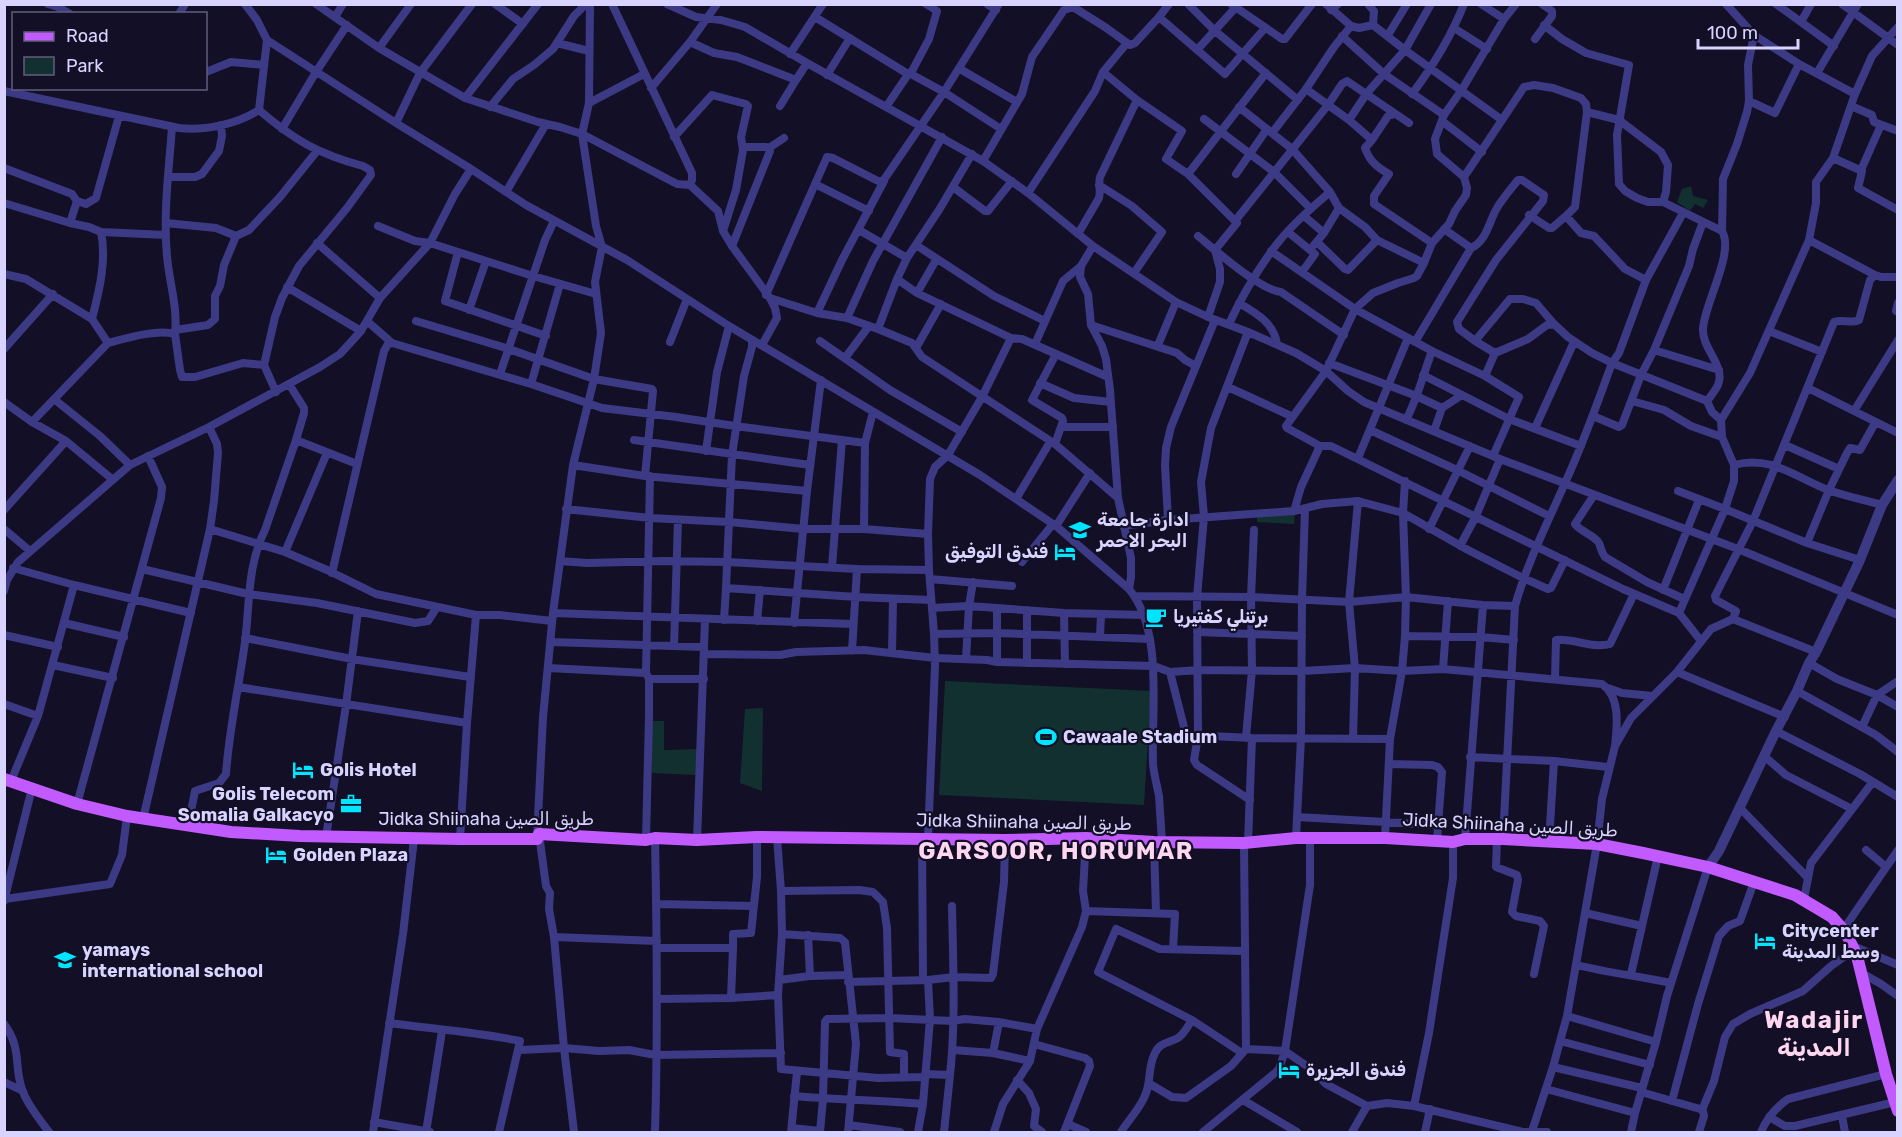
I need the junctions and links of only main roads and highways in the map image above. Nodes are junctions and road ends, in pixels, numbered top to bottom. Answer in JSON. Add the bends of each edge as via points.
{"nodes":[{"id":1,"x":8,"y":780,"type":"edge"},
{"id":2,"x":1896,"y":1102,"type":"edge"}],
"edges":[{"from":1,"to":2,"type":"main road","name":"Jidka Shiinaha طريق الصين","via":[[77,804],[142,819],[231,832],[326,837],[1086,838],[1246,843],[1296,838],[1385,838],[1597,844],[1708,867],[1804,899],[1832,917],[1854,948]]}]}
